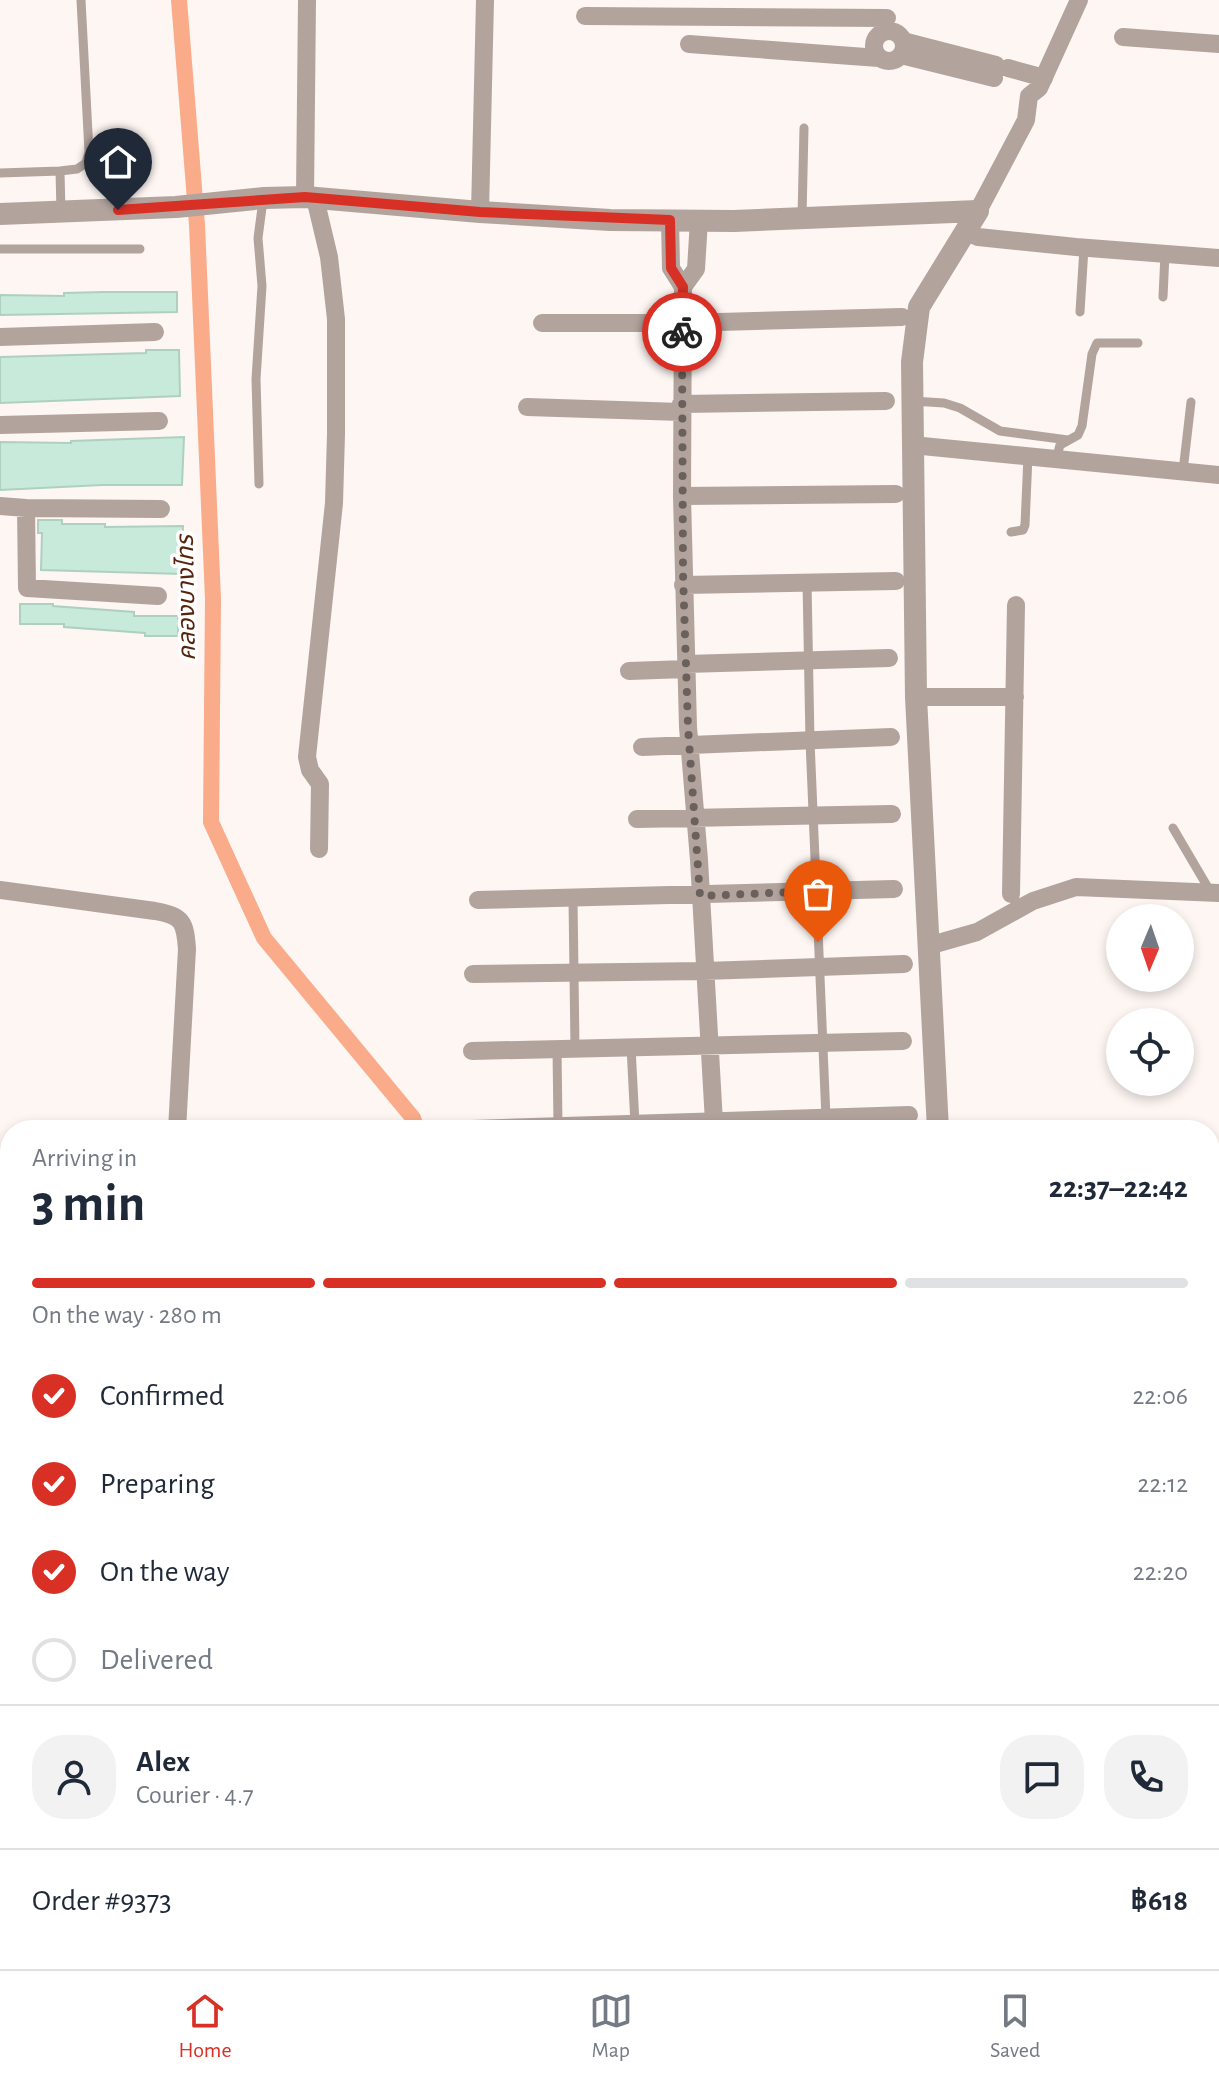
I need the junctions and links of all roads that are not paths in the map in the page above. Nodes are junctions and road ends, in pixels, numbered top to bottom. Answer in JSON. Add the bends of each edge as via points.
{"nodes":[{"id":1,"x":81,"y":0,"type":"edge"},
{"id":2,"x":307,"y":0,"type":"edge"},
{"id":3,"x":485,"y":0,"type":"edge"},
{"id":4,"x":1079,"y":0,"type":"edge"},
{"id":5,"x":585,"y":16,"type":"dead end"},
{"id":6,"x":893,"y":29,"type":"edge"},
{"id":7,"x":1123,"y":37,"type":"dead end"},
{"id":8,"x":689,"y":44,"type":"dead end"},
{"id":9,"x":1219,"y":44,"type":"edge"},
{"id":10,"x":879,"y":58,"type":"junction"},
{"id":11,"x":1041,"y":83,"type":"junction"},
{"id":12,"x":804,"y":128,"type":"dead end"},
{"id":13,"x":60,"y":171,"type":"junction"},
{"id":14,"x":0,"y":173,"type":"edge"},
{"id":15,"x":264,"y":198,"type":"junction"},
{"id":16,"x":310,"y":198,"type":"junction"},
{"id":17,"x":978,"y":211,"type":"junction"},
{"id":18,"x":61,"y":212,"type":"junction"},
{"id":19,"x":480,"y":212,"type":"junction"},
{"id":20,"x":0,"y":214,"type":"edge"},
{"id":21,"x":802,"y":217,"type":"junction"},
{"id":22,"x":670,"y":220,"type":"junction"},
{"id":23,"x":699,"y":220,"type":"junction"},
{"id":24,"x":966,"y":232,"type":"junction"},
{"id":25,"x":1084,"y":248,"type":"junction"},
{"id":26,"x":0,"y":249,"type":"edge"},
{"id":27,"x":140,"y":249,"type":"dead end"},
{"id":28,"x":1165,"y":254,"type":"junction"},
{"id":29,"x":1219,"y":258,"type":"edge"},
{"id":30,"x":683,"y":287,"type":"junction"},
{"id":31,"x":1163,"y":297,"type":"dead end"},
{"id":32,"x":1080,"y":312,"type":"dead end"},
{"id":33,"x":902,"y":317,"type":"dead end"},
{"id":34,"x":542,"y":323,"type":"dead end"},
{"id":35,"x":682,"y":323,"type":"junction"},
{"id":36,"x":155,"y":332,"type":"dead end"},
{"id":37,"x":0,"y":337,"type":"edge"},
{"id":38,"x":1138,"y":343,"type":"dead end"},
{"id":39,"x":886,"y":401,"type":"dead end"},
{"id":40,"x":912,"y":401,"type":"junction"},
{"id":41,"x":1191,"y":402,"type":"dead end"},
{"id":42,"x":527,"y":407,"type":"dead end"},
{"id":43,"x":681,"y":408,"type":"junction"},
{"id":44,"x":159,"y":421,"type":"dead end"},
{"id":45,"x":0,"y":425,"type":"edge"},
{"id":46,"x":1068,"y":440,"type":"junction"},
{"id":47,"x":912,"y":445,"type":"junction"},
{"id":48,"x":1028,"y":456,"type":"junction"},
{"id":49,"x":1056,"y":460,"type":"junction"},
{"id":50,"x":1183,"y":471,"type":"junction"},
{"id":51,"x":1219,"y":475,"type":"edge"},
{"id":52,"x":259,"y":484,"type":"dead end"},
{"id":53,"x":896,"y":494,"type":"dead end"},
{"id":54,"x":682,"y":496,"type":"junction"},
{"id":55,"x":0,"y":506,"type":"edge"},
{"id":56,"x":26,"y":508,"type":"junction"},
{"id":57,"x":161,"y":509,"type":"dead end"},
{"id":58,"x":1011,"y":532,"type":"dead end"},
{"id":59,"x":896,"y":581,"type":"dead end"},
{"id":60,"x":807,"y":582,"type":"junction"},
{"id":61,"x":683,"y":585,"type":"junction"},
{"id":62,"x":158,"y":596,"type":"dead end"},
{"id":63,"x":1016,"y":605,"type":"dead end"},
{"id":64,"x":889,"y":658,"type":"dead end"},
{"id":65,"x":808,"y":660,"type":"junction"},
{"id":66,"x":686,"y":666,"type":"junction"},
{"id":67,"x":629,"y":671,"type":"dead end"},
{"id":68,"x":916,"y":697,"type":"junction"},
{"id":69,"x":1015,"y":697,"type":"junction"},
{"id":70,"x":891,"y":737,"type":"dead end"},
{"id":71,"x":810,"y":741,"type":"junction"},
{"id":72,"x":642,"y":747,"type":"dead end"},
{"id":73,"x":689,"y":747,"type":"junction"},
{"id":74,"x":892,"y":814,"type":"dead end"},
{"id":75,"x":813,"y":817,"type":"junction"},
{"id":76,"x":637,"y":819,"type":"dead end"},
{"id":77,"x":694,"y":819,"type":"junction"},
{"id":78,"x":1173,"y":828,"type":"dead end"},
{"id":79,"x":319,"y":849,"type":"dead end"},
{"id":80,"x":894,"y":889,"type":"dead end"},
{"id":81,"x":0,"y":890,"type":"edge"},
{"id":82,"x":817,"y":891,"type":"junction"},
{"id":83,"x":1215,"y":893,"type":"edge"},
{"id":84,"x":1011,"y":894,"type":"dead end"},
{"id":85,"x":700,"y":896,"type":"junction"},
{"id":86,"x":573,"y":898,"type":"junction"},
{"id":87,"x":478,"y":900,"type":"dead end"},
{"id":88,"x":928,"y":946,"type":"junction"},
{"id":89,"x":904,"y":964,"type":"dead end"},
{"id":90,"x":819,"y":968,"type":"junction"},
{"id":91,"x":704,"y":971,"type":"junction"},
{"id":92,"x":576,"y":973,"type":"junction"},
{"id":93,"x":473,"y":974,"type":"dead end"},
{"id":94,"x":903,"y":1041,"type":"dead end"},
{"id":95,"x":823,"y":1043,"type":"junction"},
{"id":96,"x":709,"y":1046,"type":"junction"},
{"id":97,"x":631,"y":1047,"type":"junction"},
{"id":98,"x":566,"y":1049,"type":"junction"},
{"id":99,"x":472,"y":1051,"type":"dead end"},
{"id":100,"x":909,"y":1115,"type":"dead end"},
{"id":101,"x":826,"y":1119,"type":"junction"},
{"id":102,"x":178,"y":1120,"type":"edge"},
{"id":103,"x":559,"y":1120,"type":"edge"},
{"id":104,"x":635,"y":1120,"type":"edge"},
{"id":105,"x":714,"y":1120,"type":"edge"},
{"id":106,"x":789,"y":1120,"type":"edge"},
{"id":107,"x":937,"y":1120,"type":"edge"}],
"edges":[{"from":1,"to":13,"type":"lane","via":[[89,152],[77,169]]},
{"from":2,"to":16,"type":"street"},
{"from":3,"to":19,"type":"street"},
{"from":4,"to":11,"type":"street"},
{"from":5,"to":6,"type":"street"},
{"from":6,"to":10,"type":"street","via":[[873,44]]},
{"from":6,"to":10,"type":"street","via":[[894,60]]},
{"from":6,"to":11,"type":"street","via":[[994,71]]},
{"from":7,"to":9,"type":"street"},
{"from":8,"to":10,"type":"street"},
{"from":11,"to":17,"type":"street","via":[[1029,96],[1026,120]]},
{"from":12,"to":21,"type":"lane"},
{"from":13,"to":14,"type":"lane"},
{"from":13,"to":18,"type":"lane"},
{"from":15,"to":16,"type":"street"},
{"from":15,"to":18,"type":"street"},
{"from":15,"to":52,"type":"lane","via":[[258,238]]},
{"from":16,"to":19,"type":"street"},
{"from":16,"to":79,"type":"street","via":[[329,257],[336,319],[334,503],[307,743],[310,770],[320,784]]},
{"from":17,"to":21,"type":"street"},
{"from":17,"to":24,"type":"street"},
{"from":18,"to":20,"type":"street"},
{"from":19,"to":22,"type":"street"},
{"from":21,"to":23,"type":"street"},
{"from":22,"to":23,"type":"street"},
{"from":22,"to":30,"type":"street","via":[[671,268]]},
{"from":23,"to":30,"type":"street","via":[[696,269]]},
{"from":24,"to":25,"type":"street"},
{"from":24,"to":40,"type":"street","via":[[919,307]]},
{"from":25,"to":28,"type":"street"},
{"from":25,"to":32,"type":"lane"},
{"from":26,"to":27,"type":"lane"},
{"from":28,"to":29,"type":"street"},
{"from":28,"to":31,"type":"lane"},
{"from":30,"to":35,"type":"street"},
{"from":33,"to":35,"type":"street"},
{"from":34,"to":35,"type":"street"},
{"from":35,"to":43,"type":"street"},
{"from":36,"to":37,"type":"street"},
{"from":38,"to":46,"type":"lane","via":[[1097,343],[1082,426]]},
{"from":39,"to":43,"type":"street"},
{"from":40,"to":46,"type":"lane","via":[[960,408],[1000,431]]},
{"from":40,"to":47,"type":"street"},
{"from":41,"to":50,"type":"lane"},
{"from":42,"to":43,"type":"street"},
{"from":43,"to":54,"type":"street"},
{"from":44,"to":45,"type":"street"},
{"from":46,"to":49,"type":"lane","via":[[1060,445]]},
{"from":47,"to":48,"type":"street"},
{"from":47,"to":68,"type":"street"},
{"from":48,"to":49,"type":"street"},
{"from":48,"to":58,"type":"lane","via":[[1025,525]]},
{"from":49,"to":50,"type":"street"},
{"from":50,"to":51,"type":"street"},
{"from":53,"to":54,"type":"street"},
{"from":54,"to":61,"type":"street"},
{"from":55,"to":56,"type":"street"},
{"from":56,"to":57,"type":"street"},
{"from":56,"to":62,"type":"street","via":[[27,588]]},
{"from":59,"to":60,"type":"street"},
{"from":60,"to":61,"type":"street"},
{"from":60,"to":65,"type":"lane"},
{"from":61,"to":66,"type":"street"},
{"from":63,"to":69,"type":"street"},
{"from":64,"to":65,"type":"street"},
{"from":65,"to":66,"type":"street"},
{"from":65,"to":71,"type":"lane"},
{"from":66,"to":67,"type":"street"},
{"from":66,"to":73,"type":"street"},
{"from":68,"to":69,"type":"street"},
{"from":68,"to":88,"type":"street"},
{"from":69,"to":84,"type":"street"},
{"from":70,"to":71,"type":"street"},
{"from":71,"to":73,"type":"street"},
{"from":71,"to":75,"type":"lane"},
{"from":72,"to":73,"type":"street"},
{"from":73,"to":77,"type":"street"},
{"from":74,"to":75,"type":"street"},
{"from":75,"to":77,"type":"street"},
{"from":75,"to":82,"type":"lane"},
{"from":76,"to":77,"type":"street"},
{"from":77,"to":85,"type":"street"},
{"from":78,"to":83,"type":"lane"},
{"from":80,"to":82,"type":"street"},
{"from":81,"to":102,"type":"street","via":[[180,919],[187,949]]},
{"from":82,"to":85,"type":"street"},
{"from":82,"to":90,"type":"lane"},
{"from":83,"to":88,"type":"street","via":[[1076,887],[1033,901],[977,932]]},
{"from":85,"to":86,"type":"street"},
{"from":85,"to":91,"type":"street"},
{"from":86,"to":87,"type":"street"},
{"from":86,"to":92,"type":"lane"},
{"from":88,"to":107,"type":"street"},
{"from":89,"to":90,"type":"street"},
{"from":90,"to":91,"type":"street"},
{"from":90,"to":95,"type":"lane"},
{"from":91,"to":92,"type":"street"},
{"from":91,"to":96,"type":"street"},
{"from":92,"to":93,"type":"street"},
{"from":92,"to":98,"type":"lane"},
{"from":94,"to":95,"type":"street"},
{"from":95,"to":96,"type":"street"},
{"from":95,"to":101,"type":"lane"},
{"from":96,"to":97,"type":"street"},
{"from":96,"to":105,"type":"street"},
{"from":97,"to":98,"type":"street"},
{"from":97,"to":104,"type":"lane"},
{"from":98,"to":99,"type":"street"},
{"from":98,"to":103,"type":"lane"},
{"from":100,"to":101,"type":"street"},
{"from":101,"to":106,"type":"street"}]}
